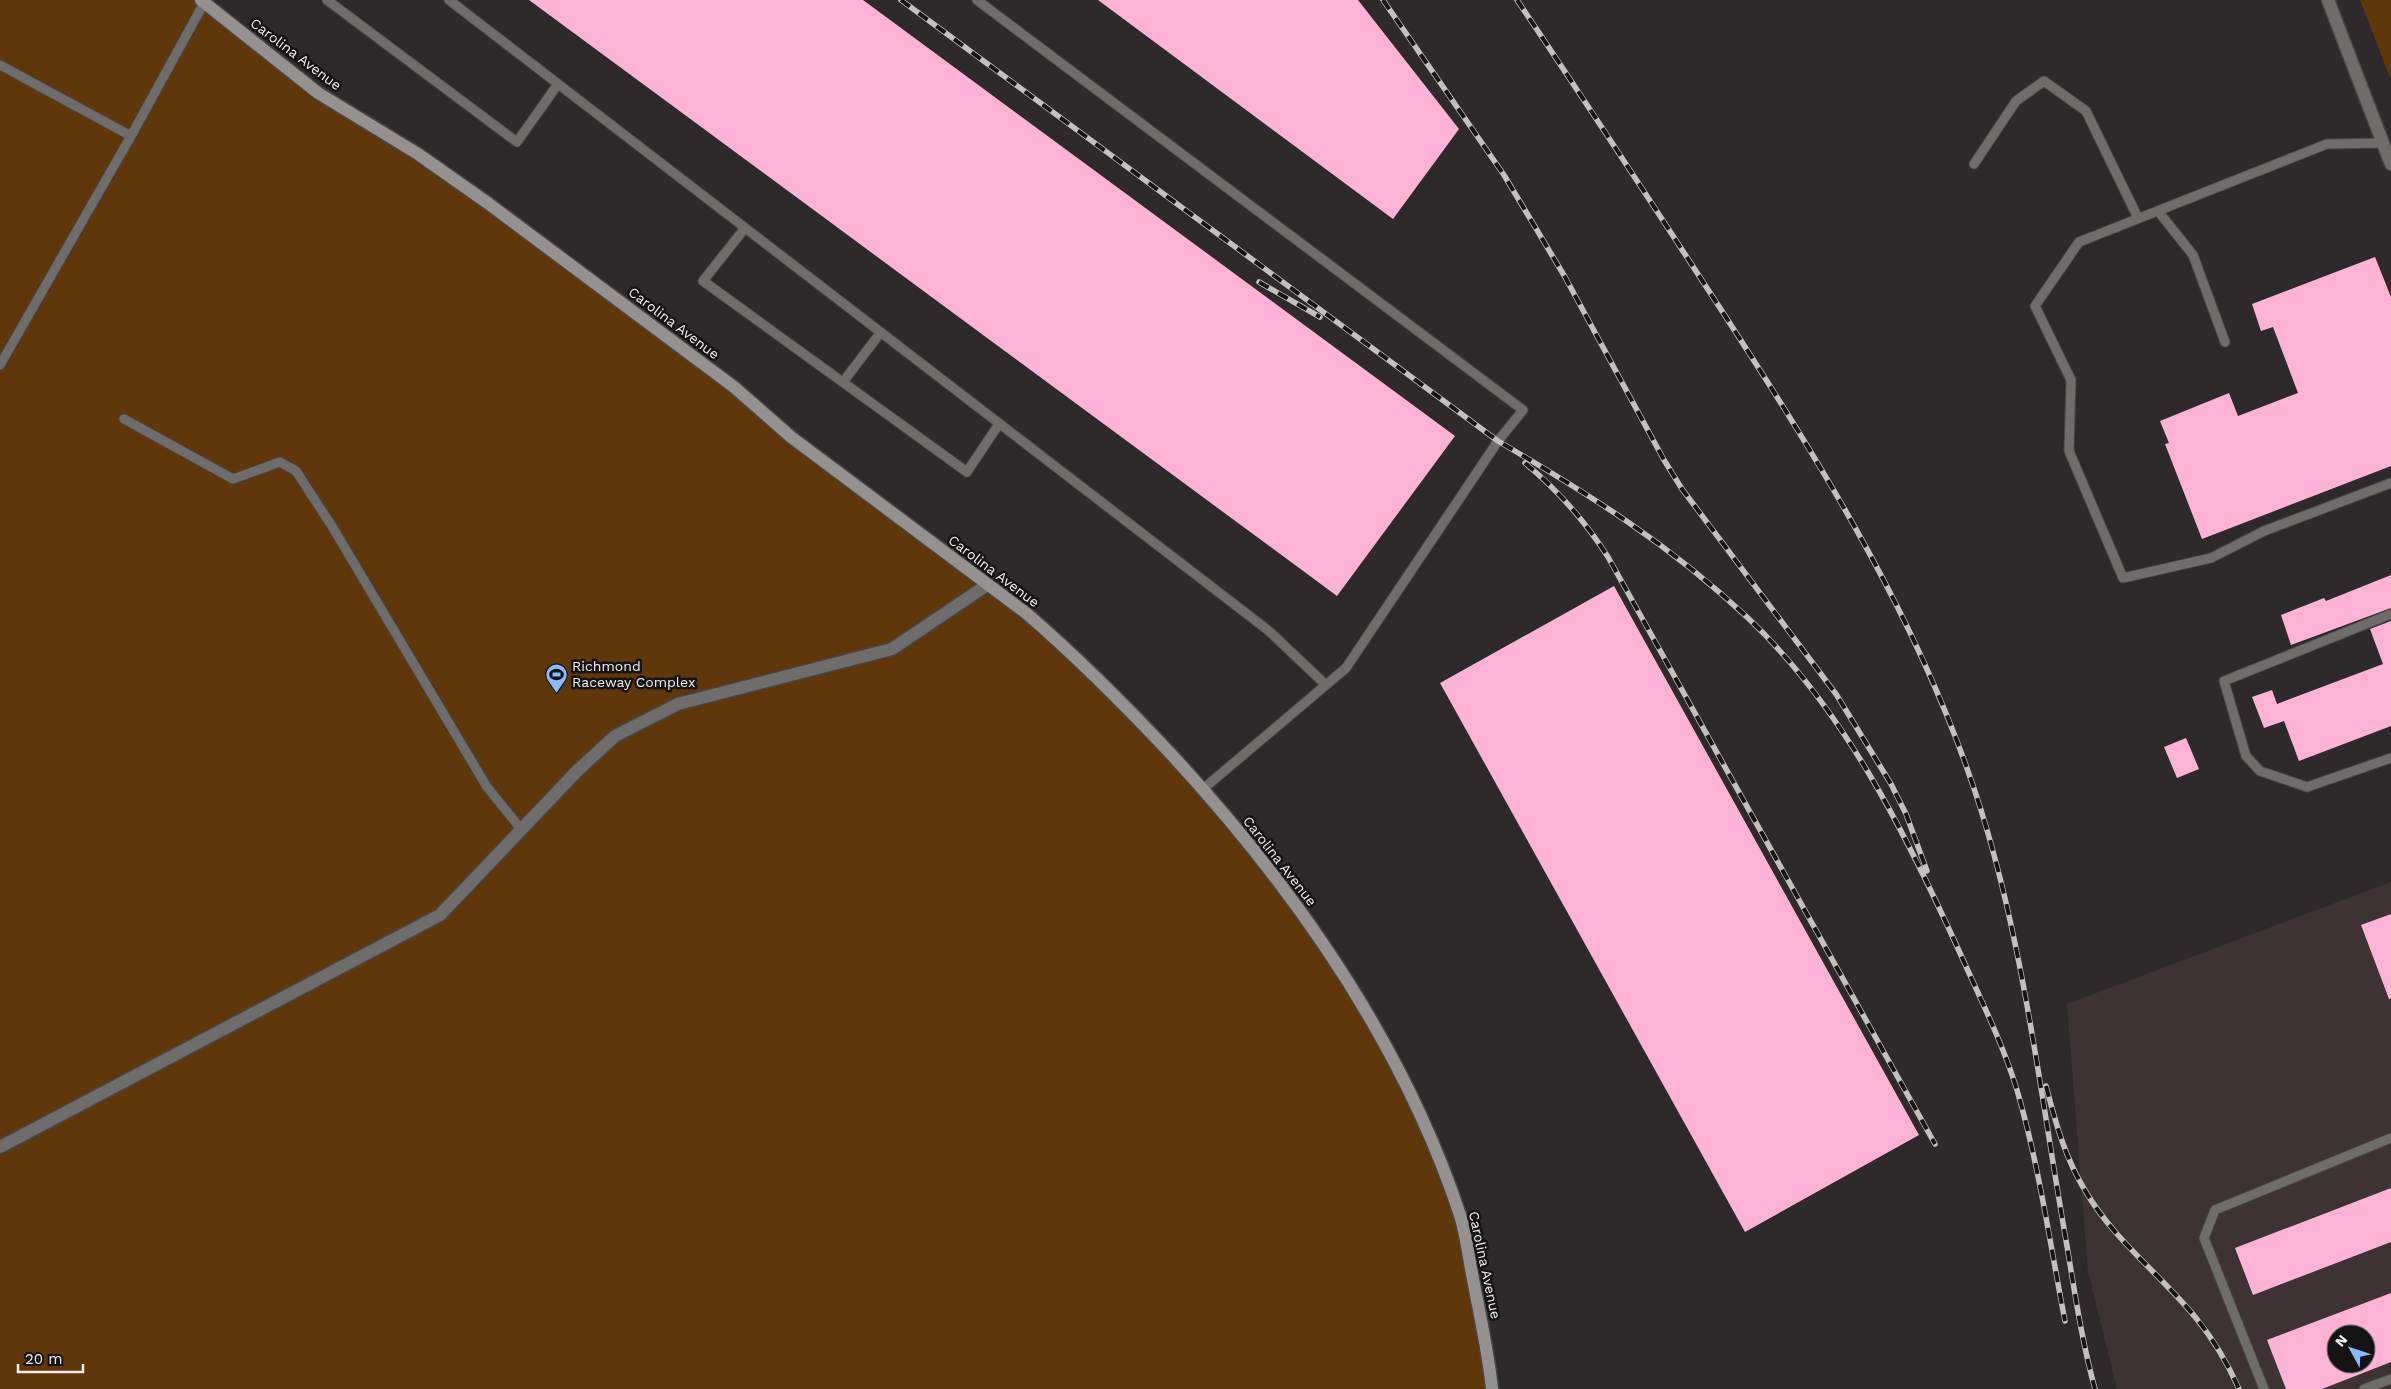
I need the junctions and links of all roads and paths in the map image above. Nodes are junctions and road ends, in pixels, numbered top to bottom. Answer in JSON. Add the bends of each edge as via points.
{"nodes":[{"id":1,"x":327,"y":0,"type":"edge"},
{"id":2,"x":449,"y":0,"type":"edge"},
{"id":3,"x":978,"y":0,"type":"edge"},
{"id":4,"x":2328,"y":0,"type":"edge"},
{"id":5,"x":203,"y":1,"type":"edge"},
{"id":6,"x":0,"y":65,"type":"edge"},
{"id":7,"x":558,"y":84,"type":"junction"},
{"id":8,"x":131,"y":136,"type":"junction"},
{"id":9,"x":2383,"y":143,"type":"junction"},
{"id":10,"x":1974,"y":164,"type":"dead end"},
{"id":11,"x":2391,"y":164,"type":"edge"},
{"id":12,"x":2158,"y":211,"type":"junction"},
{"id":13,"x":2138,"y":218,"type":"junction"},
{"id":14,"x":745,"y":228,"type":"junction"},
{"id":15,"x":881,"y":332,"type":"junction"},
{"id":16,"x":2225,"y":342,"type":"dead end"},
{"id":17,"x":0,"y":365,"type":"edge"},
{"id":18,"x":842,"y":382,"type":"junction"},
{"id":19,"x":124,"y":419,"type":"dead end"},
{"id":20,"x":1000,"y":424,"type":"junction"},
{"id":21,"x":2391,"y":483,"type":"edge"},
{"id":22,"x":987,"y":585,"type":"junction"},
{"id":23,"x":2391,"y":614,"type":"edge"},
{"id":24,"x":1326,"y":685,"type":"junction"},
{"id":25,"x":2391,"y":758,"type":"edge"},
{"id":26,"x":1203,"y":789,"type":"junction"},
{"id":27,"x":521,"y":830,"type":"junction"},
{"id":28,"x":2391,"y":1138,"type":"edge"},
{"id":29,"x":0,"y":1147,"type":"edge"},
{"id":30,"x":2391,"y":1379,"type":"edge"},
{"id":31,"x":1492,"y":1389,"type":"edge"},
{"id":32,"x":2264,"y":1389,"type":"edge"},
{"id":33,"x":2364,"y":1389,"type":"edge"}],
"edges":[{"from":1,"to":7,"type":"lane","via":[[517,142]]},
{"from":2,"to":7,"type":"lane"},
{"from":3,"to":24,"type":"lane","via":[[1523,410],[1498,441],[1346,668]]},
{"from":4,"to":9,"type":"street"},
{"from":5,"to":8,"type":"lane"},
{"from":5,"to":22,"type":"street","name":"Carolina Avenue","via":[[318,93],[418,154],[734,386],[792,437]]},
{"from":6,"to":8,"type":"lane"},
{"from":7,"to":14,"type":"lane"},
{"from":8,"to":17,"type":"lane"},
{"from":9,"to":11,"type":"street"},
{"from":9,"to":12,"type":"lane","via":[[2328,144]]},
{"from":10,"to":13,"type":"lane","via":[[2016,102],[2044,80],[2086,111]]},
{"from":12,"to":13,"type":"lane"},
{"from":12,"to":16,"type":"lane","via":[[2193,255]]},
{"from":13,"to":21,"type":"lane","via":[[2080,242],[2035,306],[2071,380],[2069,451],[2124,578],[2211,558],[2264,531]]},
{"from":14,"to":15,"type":"lane"},
{"from":14,"to":18,"type":"lane","via":[[703,280]]},
{"from":15,"to":18,"type":"lane"},
{"from":15,"to":20,"type":"lane"},
{"from":18,"to":20,"type":"lane","via":[[967,472]]},
{"from":19,"to":27,"type":"lane","via":[[233,479],[280,462],[296,471],[487,787]]},
{"from":20,"to":24,"type":"lane","via":[[1269,632]]},
{"from":22,"to":26,"type":"street","name":"Carolina Avenue","via":[[1058,640],[1130,710]]},
{"from":22,"to":27,"type":"street","via":[[892,649],[678,704],[615,736]]},
{"from":23,"to":25,"type":"lane","via":[[2224,681],[2246,756],[2260,771],[2307,787]]},
{"from":24,"to":26,"type":"lane"},
{"from":26,"to":31,"type":"street","name":"Carolina Avenue","via":[[1292,898],[1352,985],[1419,1112],[1467,1242]]},
{"from":27,"to":29,"type":"street","via":[[440,915]]},
{"from":28,"to":32,"type":"lane","via":[[2216,1210],[2204,1238]]},
{"from":30,"to":33,"type":"lane"}]}
